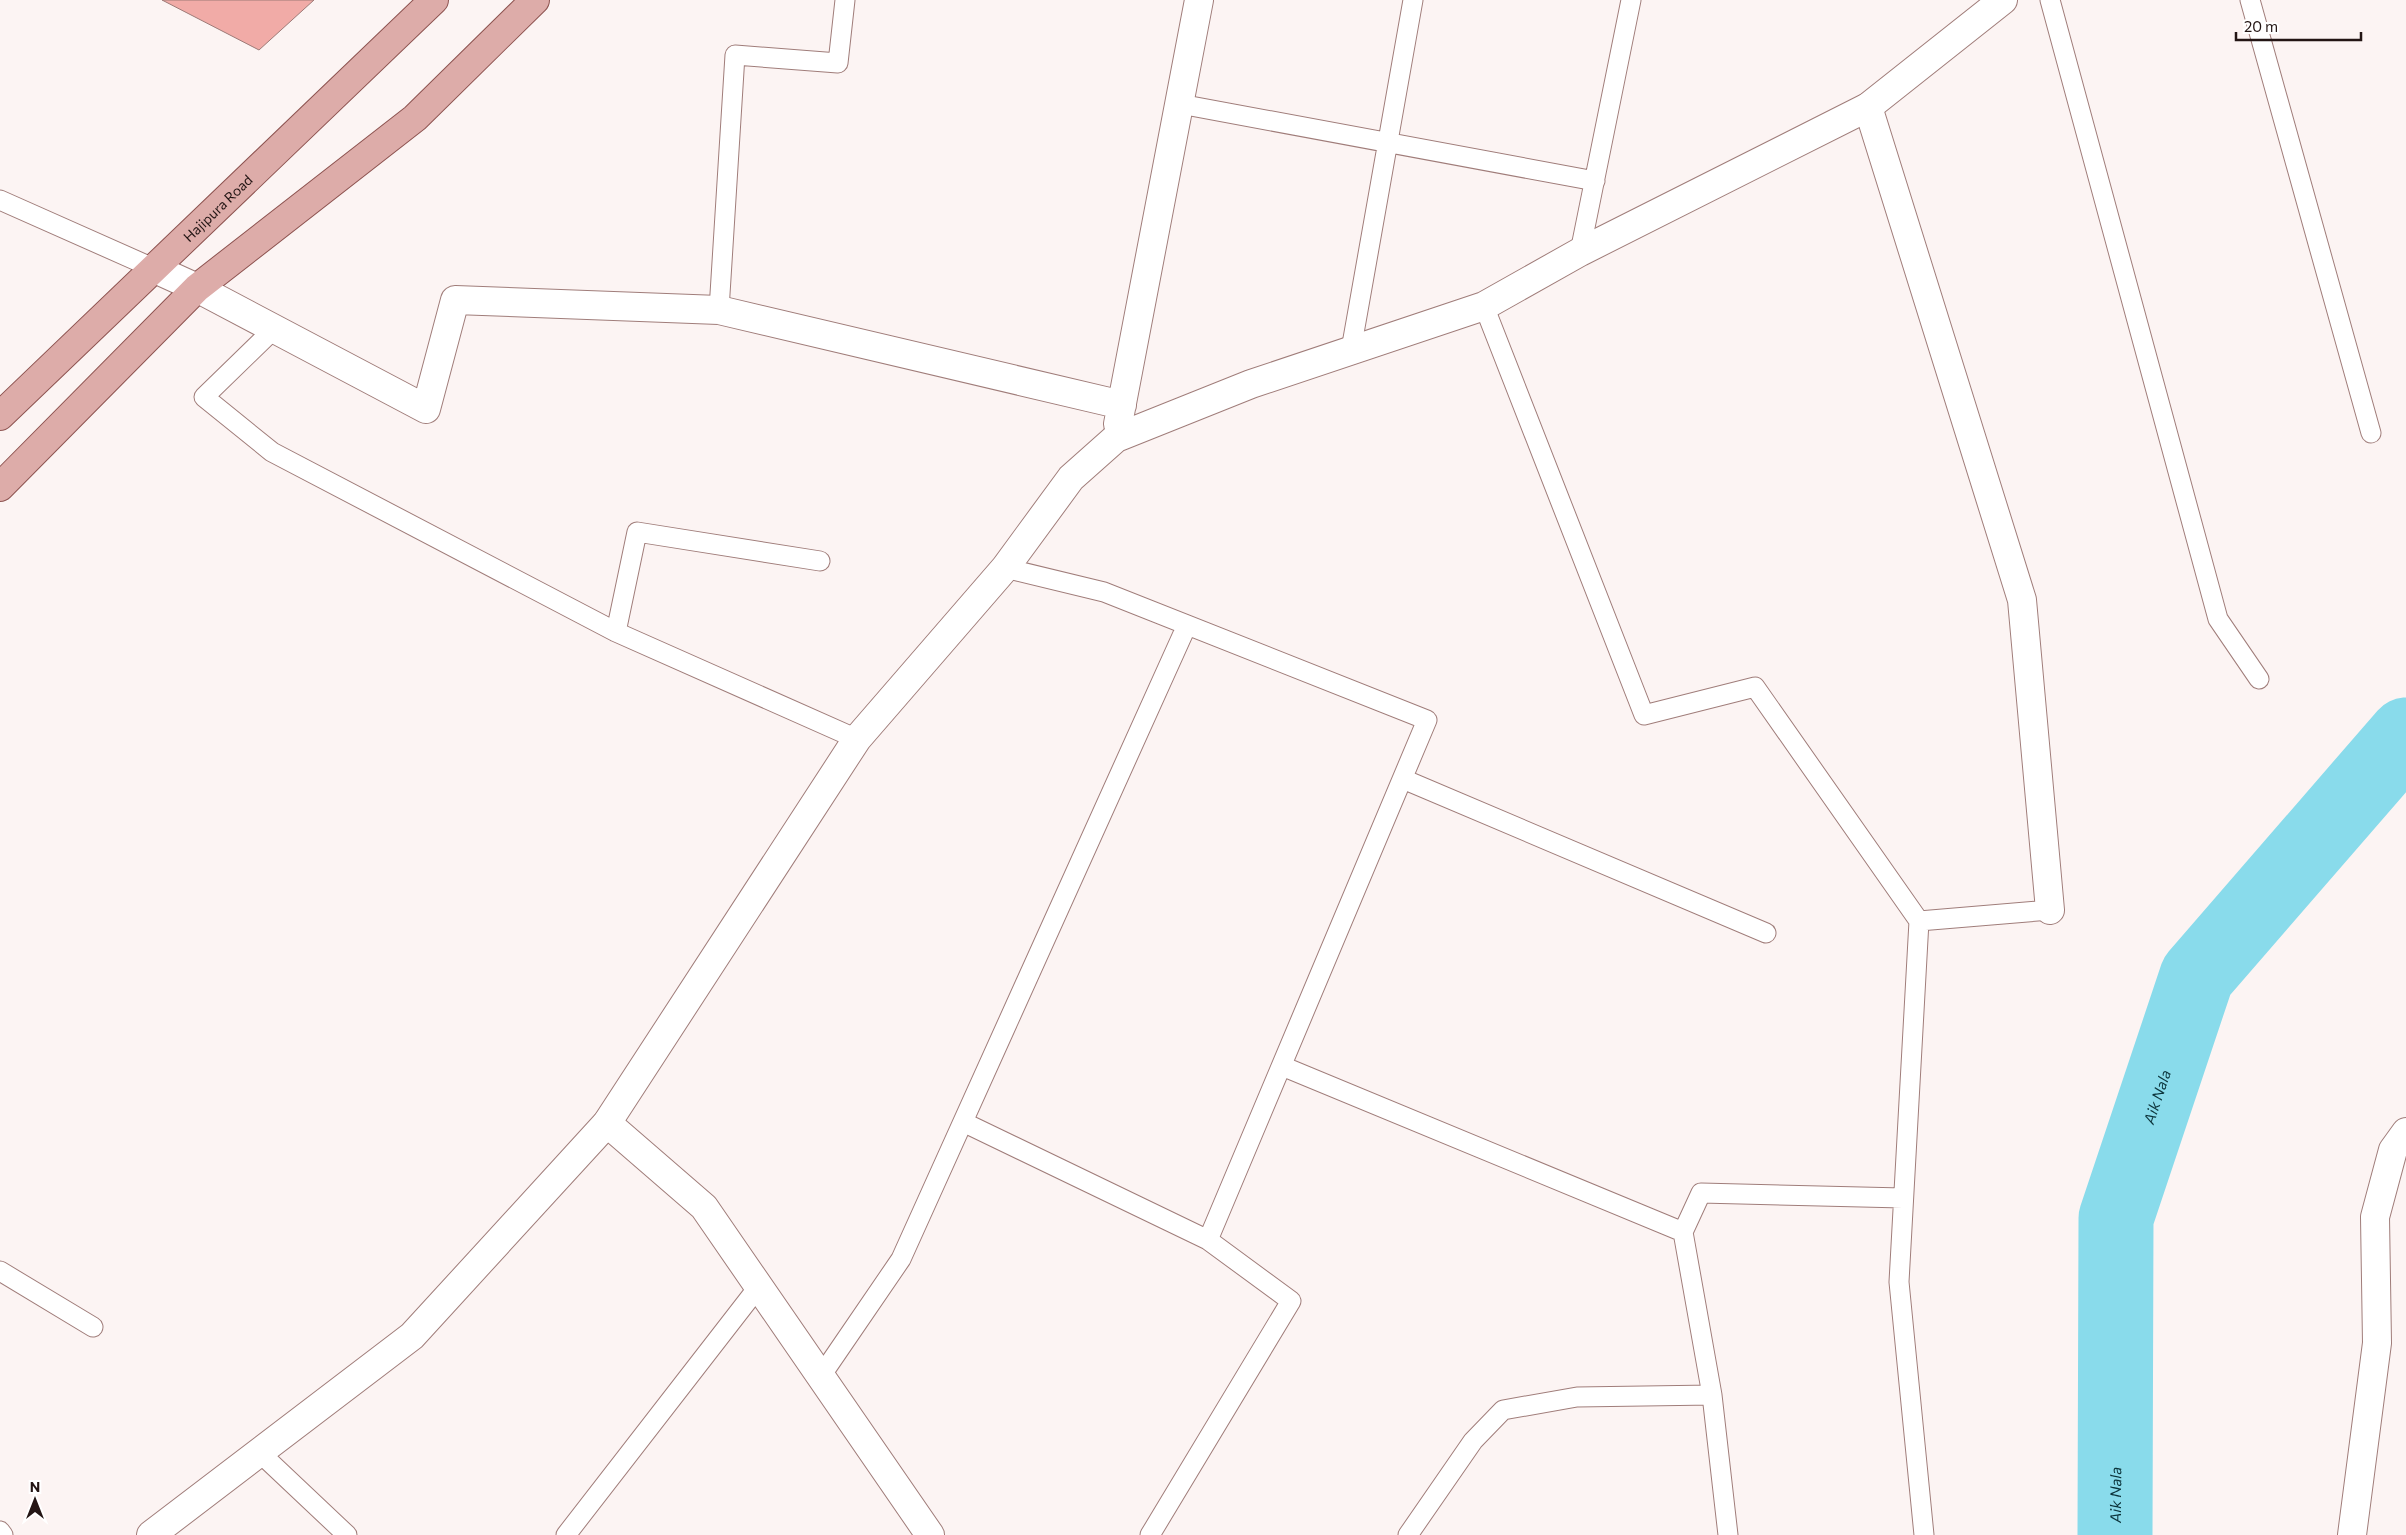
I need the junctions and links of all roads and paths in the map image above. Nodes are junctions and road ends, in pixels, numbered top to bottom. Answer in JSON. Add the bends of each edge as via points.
{"nodes":[{"id":1,"x":434,"y":0,"type":"edge"},
{"id":2,"x":536,"y":0,"type":"edge"},
{"id":3,"x":845,"y":0,"type":"edge"},
{"id":4,"x":1199,"y":0,"type":"edge"},
{"id":5,"x":1413,"y":0,"type":"edge"},
{"id":6,"x":1631,"y":0,"type":"edge"},
{"id":7,"x":2003,"y":0,"type":"edge"},
{"id":8,"x":2050,"y":0,"type":"edge"},
{"id":9,"x":2250,"y":0,"type":"edge"},
{"id":10,"x":1180,"y":104,"type":"junction"},
{"id":11,"x":1868,"y":107,"type":"junction"},
{"id":12,"x":1388,"y":144,"type":"junction"},
{"id":13,"x":1594,"y":181,"type":"junction"},
{"id":14,"x":0,"y":200,"type":"edge"},
{"id":15,"x":1580,"y":252,"type":"junction"},
{"id":16,"x":153,"y":268,"type":"junction"},
{"id":17,"x":197,"y":288,"type":"junction"},
{"id":18,"x":1484,"y":306,"type":"junction"},
{"id":19,"x":720,"y":310,"type":"junction"},
{"id":20,"x":274,"y":329,"type":"junction"},
{"id":21,"x":1351,"y":350,"type":"junction"},
{"id":22,"x":1122,"y":405,"type":"junction"},
{"id":23,"x":0,"y":416,"type":"edge"},
{"id":24,"x":2370,"y":433,"type":"dead end"},
{"id":25,"x":1116,"y":438,"type":"junction"},
{"id":26,"x":0,"y":487,"type":"edge"},
{"id":27,"x":820,"y":561,"type":"dead end"},
{"id":28,"x":1005,"y":568,"type":"junction"},
{"id":29,"x":1187,"y":625,"type":"junction"},
{"id":30,"x":616,"y":632,"type":"junction"},
{"id":31,"x":2259,"y":679,"type":"dead end"},
{"id":32,"x":857,"y":739,"type":"junction"},
{"id":33,"x":1403,"y":779,"type":"junction"},
{"id":34,"x":2050,"y":910,"type":"joint"},
{"id":35,"x":1919,"y":921,"type":"junction"},
{"id":36,"x":1766,"y":933,"type":"dead end"},
{"id":37,"x":1282,"y":1066,"type":"junction"},
{"id":38,"x":963,"y":1122,"type":"junction"},
{"id":39,"x":607,"y":1123,"type":"junction"},
{"id":40,"x":2406,"y":1132,"type":"edge"},
{"id":41,"x":1903,"y":1198,"type":"junction"},
{"id":42,"x":1683,"y":1232,"type":"junction"},
{"id":43,"x":1208,"y":1240,"type":"junction"},
{"id":44,"x":0,"y":1271,"type":"edge"},
{"id":45,"x":759,"y":1286,"type":"junction"},
{"id":46,"x":93,"y":1327,"type":"dead end"},
{"id":47,"x":821,"y":1376,"type":"junction"},
{"id":48,"x":1712,"y":1395,"type":"junction"},
{"id":49,"x":259,"y":1452,"type":"junction"},
{"id":50,"x":0,"y":1531,"type":"edge"},
{"id":51,"x":3,"y":1535,"type":"edge"},
{"id":52,"x":151,"y":1535,"type":"edge"},
{"id":53,"x":347,"y":1535,"type":"edge"},
{"id":54,"x":566,"y":1535,"type":"edge"},
{"id":55,"x":930,"y":1535,"type":"edge"},
{"id":56,"x":1150,"y":1535,"type":"edge"},
{"id":57,"x":1408,"y":1535,"type":"edge"},
{"id":58,"x":1728,"y":1535,"type":"edge"},
{"id":59,"x":1924,"y":1535,"type":"edge"},
{"id":60,"x":2352,"y":1535,"type":"edge"}],
"edges":[{"from":1,"to":16,"type":"main road","name":"Hajipura Road"},
{"from":2,"to":17,"type":"main road","via":[[415,118]]},
{"from":3,"to":19,"type":"lane","via":[[838,64],[735,55]]},
{"from":4,"to":10,"type":"street"},
{"from":5,"to":12,"type":"lane"},
{"from":6,"to":13,"type":"lane"},
{"from":7,"to":11,"type":"street"},
{"from":8,"to":31,"type":"lane","via":[[2218,620]]},
{"from":9,"to":24,"type":"lane"},
{"from":10,"to":12,"type":"lane"},
{"from":10,"to":22,"type":"street"},
{"from":11,"to":15,"type":"street"},
{"from":11,"to":34,"type":"street","via":[[2022,600]]},
{"from":12,"to":13,"type":"lane"},
{"from":12,"to":21,"type":"lane"},
{"from":13,"to":15,"type":"lane"},
{"from":14,"to":16,"type":"lane"},
{"from":15,"to":18,"type":"street"},
{"from":16,"to":17,"type":"street"},
{"from":16,"to":23,"type":"main road","name":"Hajipura Road"},
{"from":17,"to":20,"type":"street"},
{"from":17,"to":26,"type":"main road"},
{"from":18,"to":21,"type":"street"},
{"from":18,"to":35,"type":"lane","via":[[1644,715],[1755,687]]},
{"from":19,"to":20,"type":"street","via":[[455,300],[426,409]]},
{"from":19,"to":22,"type":"street"},
{"from":20,"to":30,"type":"lane","via":[[204,397],[272,452]]},
{"from":21,"to":25,"type":"street","via":[[1251,384]]},
{"from":22,"to":25,"type":"street"},
{"from":25,"to":28,"type":"street","via":[[1070,478]]},
{"from":27,"to":30,"type":"lane","via":[[637,532]]},
{"from":28,"to":29,"type":"lane","via":[[1104,592]]},
{"from":28,"to":32,"type":"street"},
{"from":29,"to":33,"type":"lane","via":[[1428,720]]},
{"from":29,"to":38,"type":"lane"},
{"from":30,"to":32,"type":"lane"},
{"from":32,"to":39,"type":"street"},
{"from":33,"to":36,"type":"lane"},
{"from":33,"to":37,"type":"lane"},
{"from":34,"to":35,"type":"lane"},
{"from":35,"to":41,"type":"lane"},
{"from":37,"to":42,"type":"lane"},
{"from":37,"to":43,"type":"lane"},
{"from":38,"to":43,"type":"lane"},
{"from":38,"to":47,"type":"lane","via":[[901,1259]]},
{"from":39,"to":45,"type":"street","via":[[704,1207]]},
{"from":39,"to":49,"type":"street","via":[[412,1336]]},
{"from":40,"to":60,"type":"street","via":[[2393,1150],[2375,1217],[2377,1343]]},
{"from":41,"to":42,"type":"lane","via":[[1701,1193]]},
{"from":41,"to":59,"type":"lane","via":[[1899,1282]]},
{"from":42,"to":48,"type":"lane"},
{"from":43,"to":56,"type":"lane","via":[[1291,1301]]},
{"from":44,"to":46,"type":"lane"},
{"from":45,"to":47,"type":"street"},
{"from":45,"to":54,"type":"lane"},
{"from":47,"to":55,"type":"street"},
{"from":48,"to":57,"type":"lane","via":[[1577,1397],[1502,1410],[1473,1441]]},
{"from":48,"to":58,"type":"lane"},
{"from":49,"to":52,"type":"street"},
{"from":49,"to":53,"type":"lane"},
{"from":50,"to":51,"type":"lane"}]}
